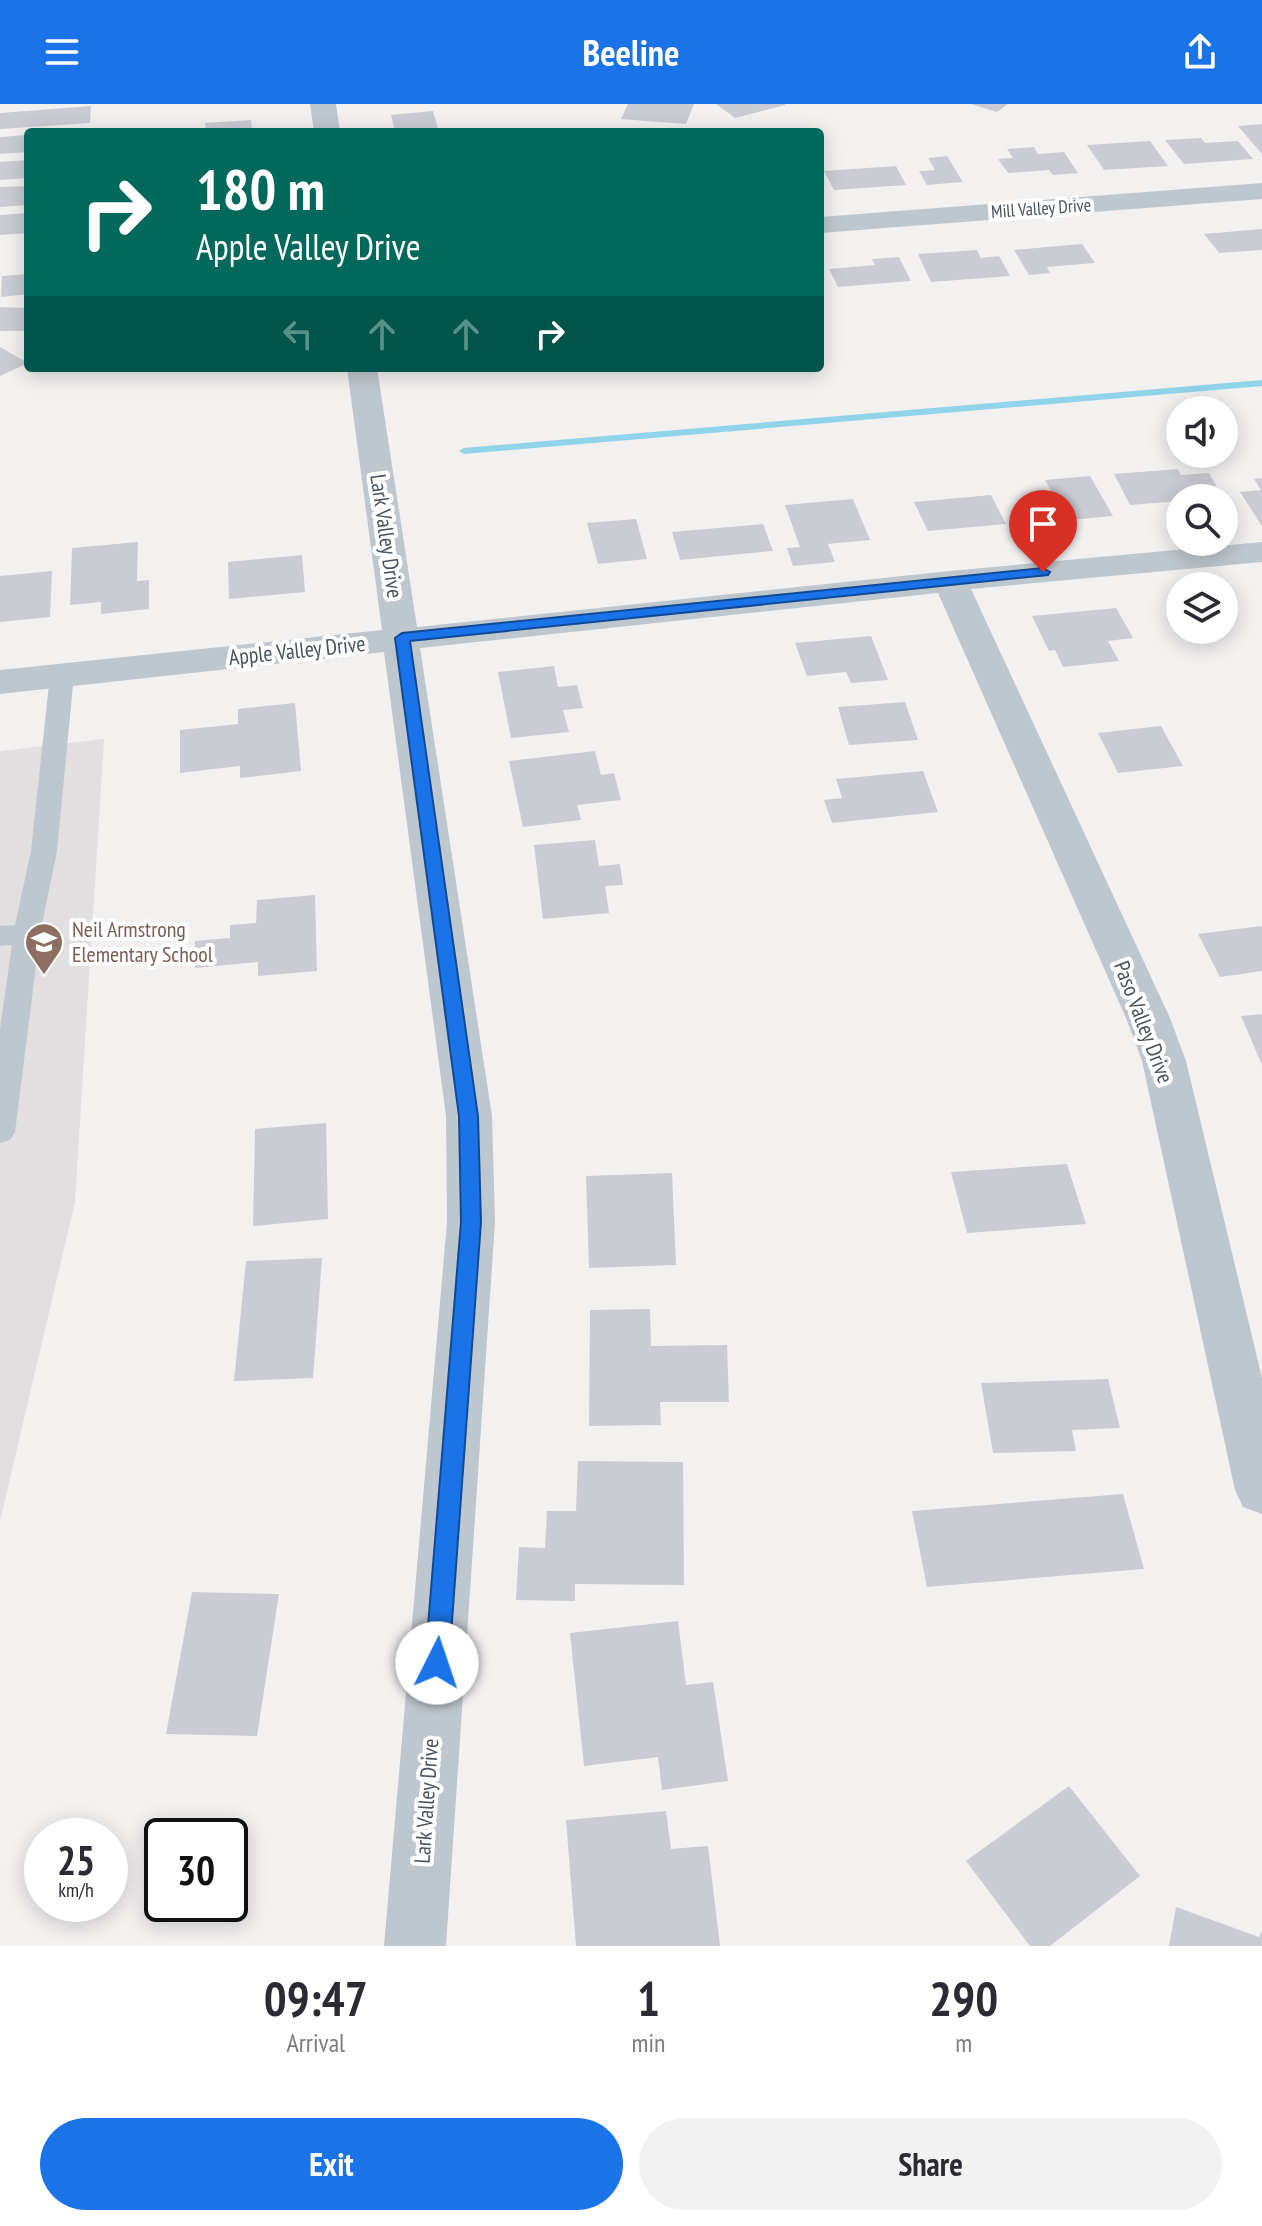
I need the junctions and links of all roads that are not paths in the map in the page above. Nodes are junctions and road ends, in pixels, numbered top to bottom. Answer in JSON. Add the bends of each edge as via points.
{"nodes":[{"id":1,"x":323,"y":104,"type":"edge"},
{"id":2,"x":326,"y":128,"type":"edge"},
{"id":3,"x":1262,"y":191,"type":"edge"},
{"id":4,"x":824,"y":225,"type":"edge"},
{"id":5,"x":363,"y":372,"type":"edge"},
{"id":6,"x":1262,"y":552,"type":"edge"},
{"id":7,"x":950,"y":581,"type":"junction"},
{"id":8,"x":402,"y":638,"type":"junction"},
{"id":9,"x":62,"y":675,"type":"junction"},
{"id":10,"x":0,"y":682,"type":"edge"},
{"id":11,"x":14,"y":935,"type":"edge"},
{"id":12,"x":0,"y":1132,"type":"edge"},
{"id":13,"x":1262,"y":1490,"type":"edge"},
{"id":14,"x":415,"y":1946,"type":"edge"}],
"edges":[{"from":1,"to":2,"type":"street"},
{"from":3,"to":4,"type":"street","name":"Mill Valley Drive"},
{"from":5,"to":8,"type":"street","name":"Lark Valley Drive"},
{"from":6,"to":7,"type":"street","name":"Apple Valley Drive"},
{"from":7,"to":8,"type":"street","name":"Apple Valley Drive"},
{"from":7,"to":13,"type":"street","name":"Paso Valley Drive","via":[[1164,1061]]},
{"from":8,"to":9,"type":"street","name":"Apple Valley Drive"},
{"from":8,"to":14,"type":"street","name":"Lark Valley Drive","via":[[469,1116],[471,1222]]},
{"from":9,"to":10,"type":"street","name":"Apple Valley Drive"},
{"from":9,"to":11,"type":"lane","via":[[44,851]]},
{"from":11,"to":12,"type":"lane"}]}
